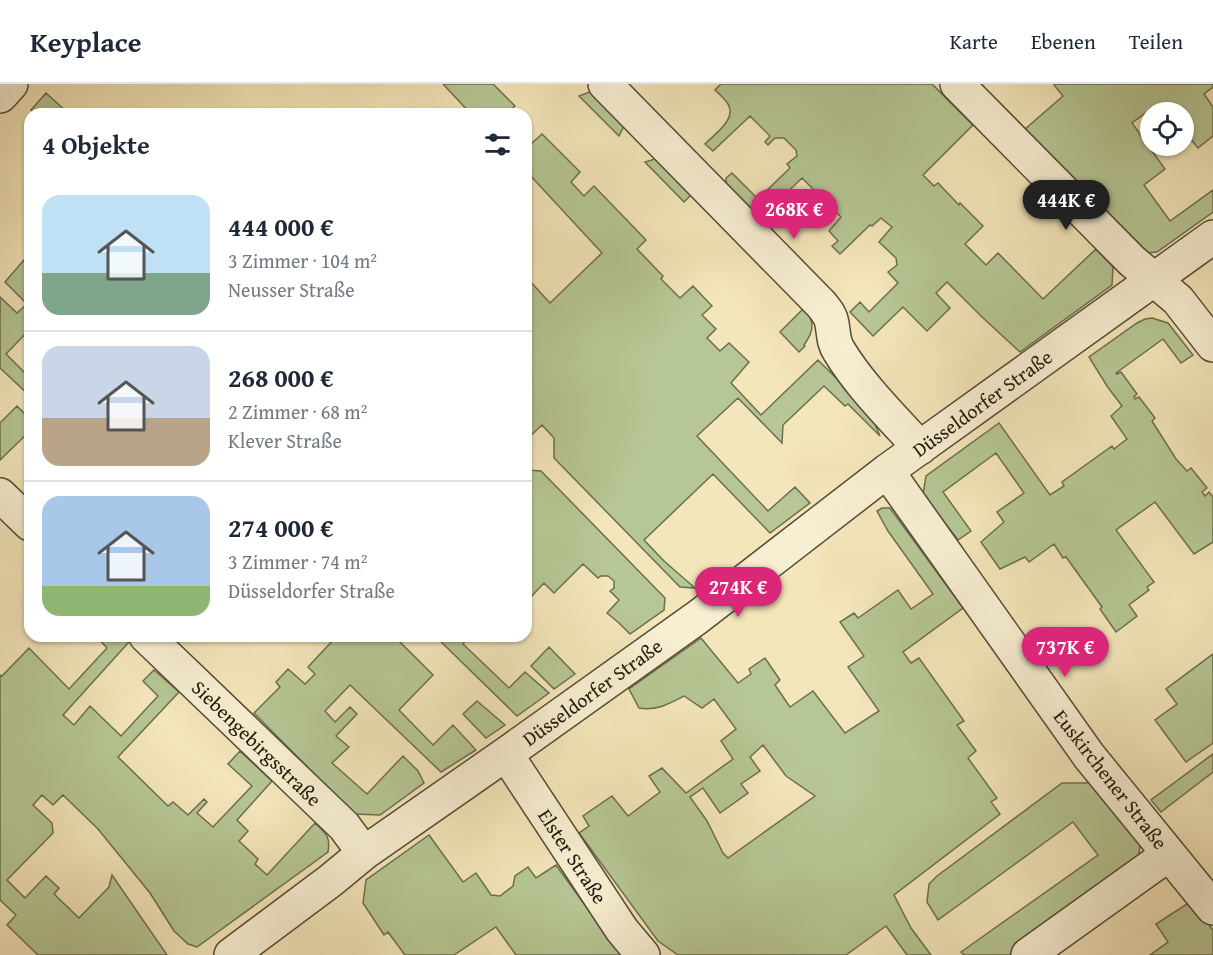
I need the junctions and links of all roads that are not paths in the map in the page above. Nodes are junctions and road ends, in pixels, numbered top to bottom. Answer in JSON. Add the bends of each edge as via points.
{"nodes":[{"id":1,"x":11,"y":84,"type":"edge"},
{"id":2,"x":605,"y":84,"type":"edge"},
{"id":3,"x":957,"y":84,"type":"edge"},
{"id":4,"x":0,"y":96,"type":"edge"},
{"id":5,"x":1213,"y":237,"type":"edge"},
{"id":6,"x":1153,"y":280,"type":"junction"},
{"id":7,"x":1213,"y":345,"type":"edge"},
{"id":8,"x":920,"y":448,"type":"junction"},
{"id":9,"x":887,"y":471,"type":"junction"},
{"id":10,"x":0,"y":495,"type":"edge"},
{"id":11,"x":24,"y":518,"type":"edge"},
{"id":12,"x":152,"y":642,"type":"edge"},
{"id":13,"x":506,"y":754,"type":"junction"},
{"id":14,"x":364,"y":853,"type":"junction"},
{"id":15,"x":1169,"y":854,"type":"junction"},
{"id":16,"x":1213,"y":908,"type":"edge"},
{"id":17,"x":231,"y":955,"type":"edge"},
{"id":18,"x":643,"y":955,"type":"edge"},
{"id":19,"x":1028,"y":955,"type":"edge"}],
"edges":[{"from":1,"to":4,"type":"street"},
{"from":2,"to":8,"type":"street","via":[[821,304],[830,316],[833,340],[845,361]]},
{"from":3,"to":6,"type":"street"},
{"from":5,"to":6,"type":"street","name":"Düsseldorfer Straße"},
{"from":6,"to":7,"type":"street","via":[[1178,300]]},
{"from":6,"to":8,"type":"street","name":"Düsseldorfer Straße"},
{"from":8,"to":9,"type":"street","name":"Düsseldorfer Straße"},
{"from":9,"to":13,"type":"street","name":"Düsseldorfer Straße","via":[[698,617]]},
{"from":9,"to":15,"type":"street","name":"Euskirchener Straße","via":[[1089,756]]},
{"from":10,"to":11,"type":"street"},
{"from":12,"to":14,"type":"street","name":"Siebengebirgsstraße","via":[[344,826]]},
{"from":13,"to":14,"type":"street","name":"Düsseldorfer Straße"},
{"from":13,"to":18,"type":"street","name":"Elster Straße","via":[[622,930]]},
{"from":14,"to":17,"type":"street","name":"Düsseldorfer Straße"},
{"from":15,"to":16,"type":"street","name":"Euskirchener Straße"},
{"from":15,"to":19,"type":"street"}]}
